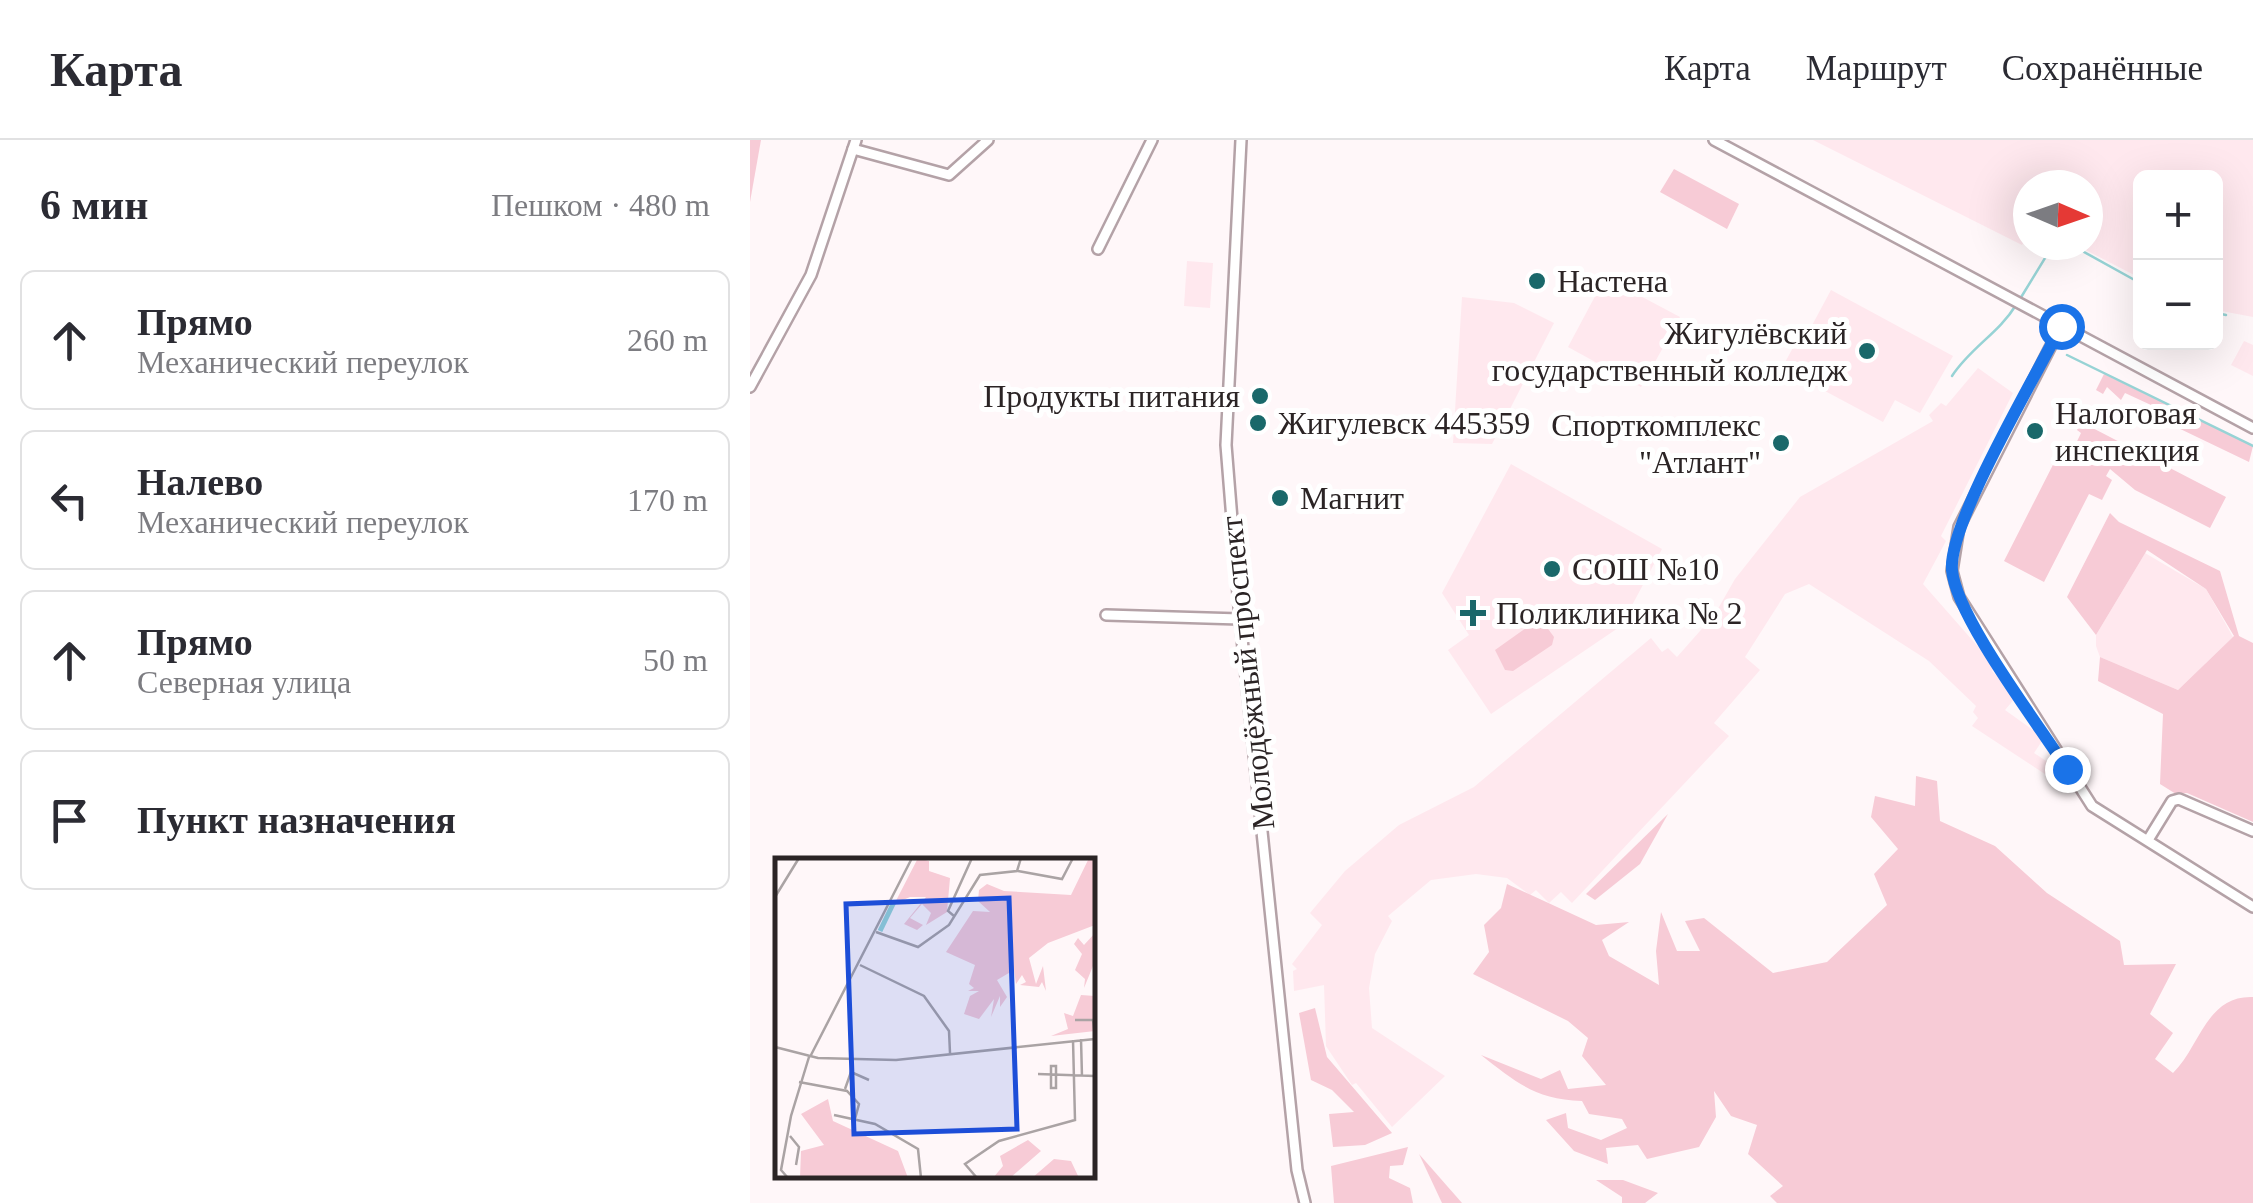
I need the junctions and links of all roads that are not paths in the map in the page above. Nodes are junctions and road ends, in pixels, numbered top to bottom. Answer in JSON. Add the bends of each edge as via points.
{"nodes":[{"id":1,"x":988,"y":140,"type":"edge"},
{"id":2,"x":1152,"y":140,"type":"edge"},
{"id":3,"x":1242,"y":140,"type":"edge"},
{"id":4,"x":1714,"y":140,"type":"edge"},
{"id":5,"x":855,"y":145,"type":"edge"},
{"id":6,"x":1098,"y":249,"type":"dead end"},
{"id":7,"x":2061,"y":326,"type":"junction"},
{"id":8,"x":750,"y":386,"type":"edge"},
{"id":9,"x":2253,"y":428,"type":"edge"},
{"id":10,"x":1106,"y":615,"type":"dead end"},
{"id":11,"x":1240,"y":619,"type":"junction"},
{"id":12,"x":2253,"y":831,"type":"edge"},
{"id":13,"x":2148,"y":840,"type":"junction"},
{"id":14,"x":2253,"y":907,"type":"edge"},
{"id":15,"x":1305,"y":1203,"type":"edge"}],
"edges":[{"from":1,"to":5,"type":"street","via":[[950,175]]},
{"from":2,"to":6,"type":"street"},
{"from":3,"to":11,"type":"street","name":"Молодёжный проспект","via":[[1226,428]]},
{"from":4,"to":7,"type":"street"},
{"from":5,"to":8,"type":"street","via":[[811,275]]},
{"from":7,"to":9,"type":"street"},
{"from":7,"to":13,"type":"street","via":[[1959,527],[1952,559],[1959,597],[2092,806]]},
{"from":10,"to":11,"type":"street"},
{"from":11,"to":15,"type":"street","name":"Молодёжный проспект"},
{"from":12,"to":13,"type":"street","via":[[2179,799]]},
{"from":13,"to":14,"type":"street"}]}
